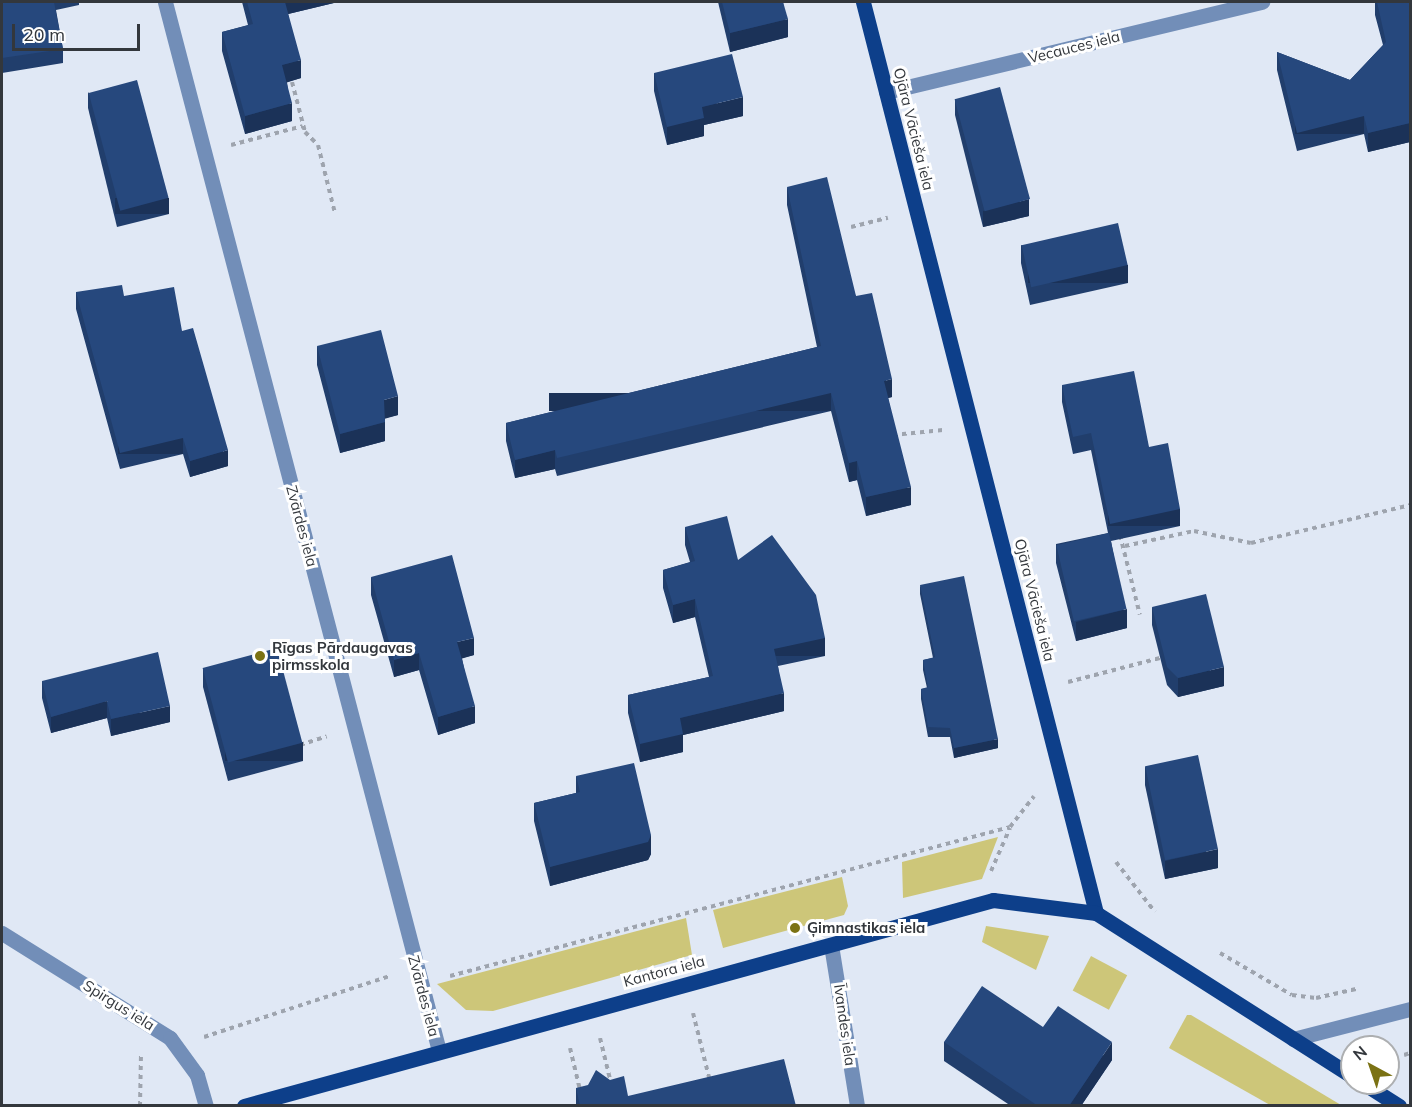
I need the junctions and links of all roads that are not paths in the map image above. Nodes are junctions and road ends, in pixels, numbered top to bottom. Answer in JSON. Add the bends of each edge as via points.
{"nodes":[{"id":1,"x":165,"y":2,"type":"edge"},
{"id":2,"x":863,"y":2,"type":"edge"},
{"id":3,"x":1262,"y":2,"type":"edge"},
{"id":4,"x":886,"y":92,"type":"junction"},
{"id":5,"x":1096,"y":913,"type":"junction"},
{"id":6,"x":2,"y":933,"type":"edge"},
{"id":7,"x":831,"y":945,"type":"junction"},
{"id":8,"x":1410,"y":1009,"type":"edge"},
{"id":9,"x":1293,"y":1040,"type":"junction"},
{"id":10,"x":439,"y":1051,"type":"junction"},
{"id":11,"x":1340,"y":1069,"type":"edge"},
{"id":12,"x":1382,"y":1095,"type":"edge"},
{"id":13,"x":282,"y":1100,"type":"edge"},
{"id":14,"x":206,"y":1106,"type":"edge"},
{"id":15,"x":244,"y":1106,"type":"edge"},
{"id":16,"x":857,"y":1106,"type":"edge"},
{"id":17,"x":1399,"y":1106,"type":"edge"}],
"edges":[{"from":1,"to":10,"type":"street","name":"Zvārdes iela"},
{"from":2,"to":4,"type":"main road","name":"Ojāra Vācieša iela"},
{"from":3,"to":4,"type":"street","name":"Vecauces iela"},
{"from":4,"to":5,"type":"main road","name":"Ojāra Vācieša iela"},
{"from":5,"to":7,"type":"main road","name":"Kantora iela","via":[[993,900]]},
{"from":5,"to":9,"type":"main road"},
{"from":6,"to":14,"type":"street","name":"Spirgus iela","via":[[179,1046]]},
{"from":7,"to":10,"type":"main road","name":"Kantora iela"},
{"from":7,"to":16,"type":"street","name":"Īvandes iela"},
{"from":8,"to":9,"type":"street"},
{"from":9,"to":11,"type":"main road"},
{"from":10,"to":13,"type":"main road","name":"Kantora iela"},
{"from":12,"to":17,"type":"main road"},
{"from":13,"to":15,"type":"main road","name":"Kantora iela"}]}
